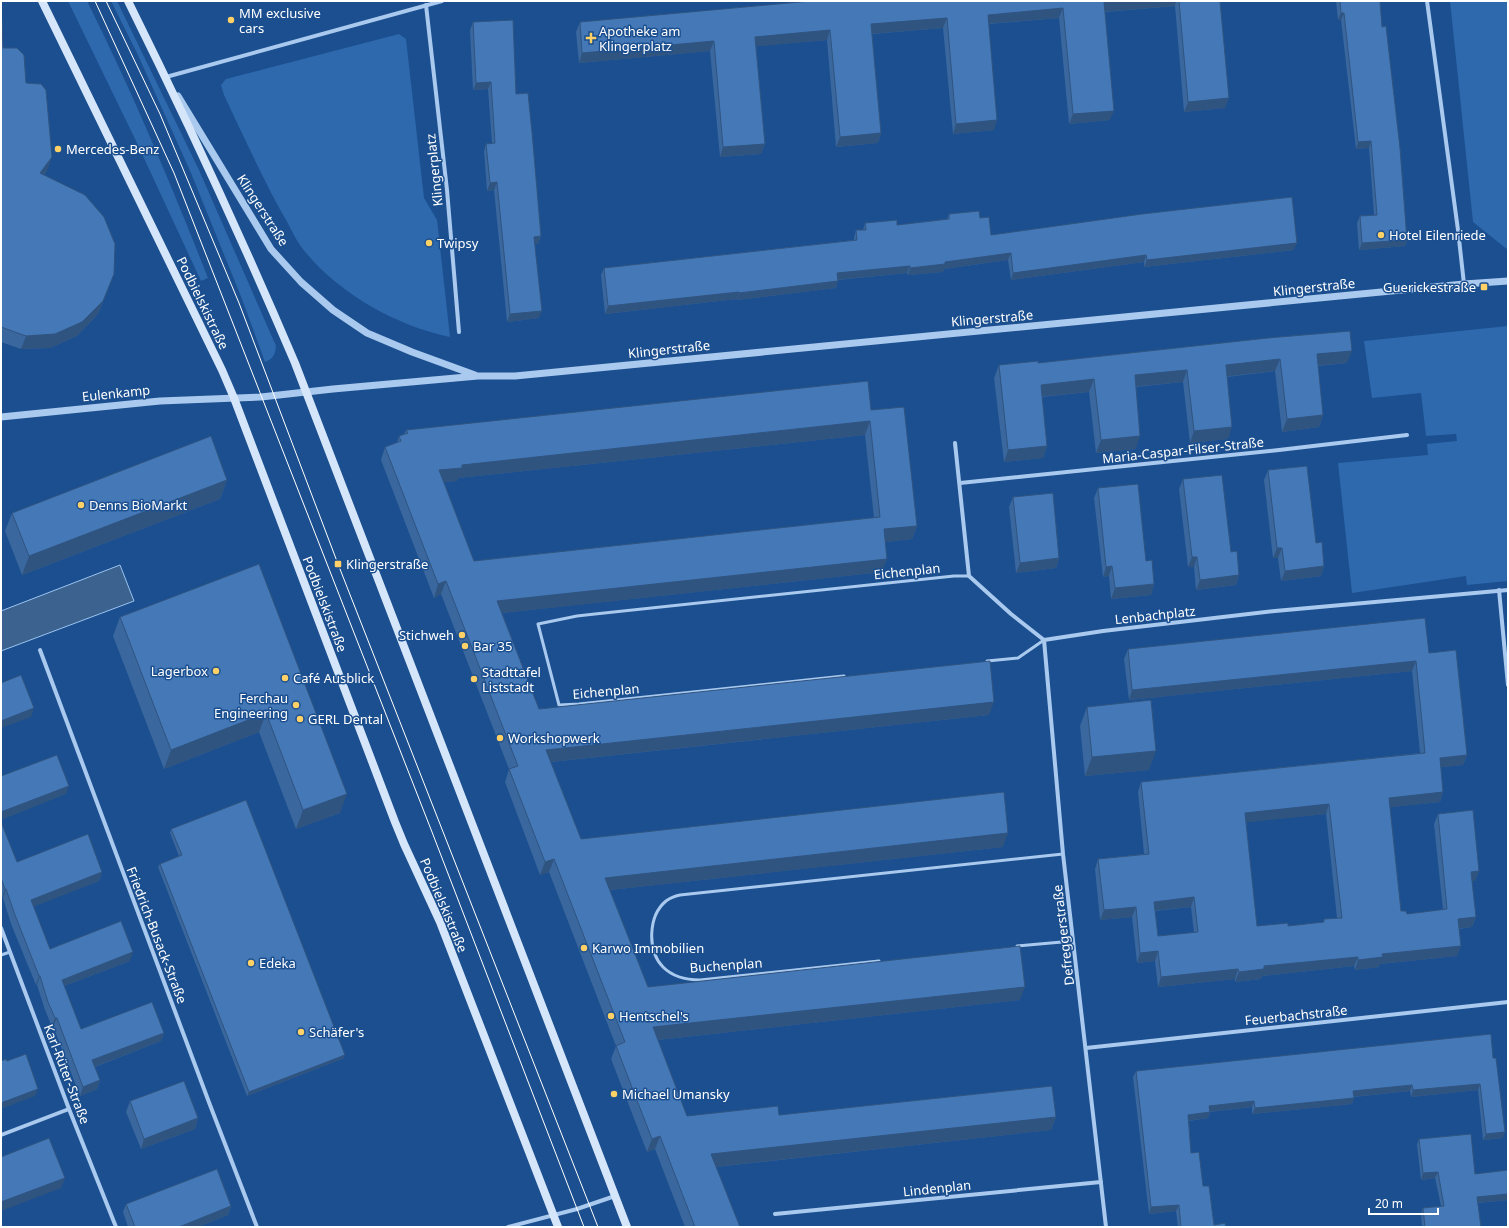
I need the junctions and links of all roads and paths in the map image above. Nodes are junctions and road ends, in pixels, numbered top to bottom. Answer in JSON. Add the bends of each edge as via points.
{"nodes":[{"id":1,"x":42,"y":1,"type":"edge"},
{"id":2,"x":128,"y":1,"type":"edge"},
{"id":3,"x":442,"y":1,"type":"edge"},
{"id":4,"x":1427,"y":1,"type":"edge"},
{"id":5,"x":426,"y":5,"type":"junction"},
{"id":6,"x":166,"y":77,"type":"junction"},
{"id":7,"x":1508,"y":281,"type":"edge"},
{"id":8,"x":1464,"y":284,"type":"junction"},
{"id":9,"x":459,"y":332,"type":"dead end"},
{"id":10,"x":478,"y":376,"type":"junction"},
{"id":11,"x":306,"y":392,"type":"junction"},
{"id":12,"x":234,"y":398,"type":"junction"},
{"id":13,"x":1,"y":417,"type":"edge"},
{"id":14,"x":1407,"y":435,"type":"dead end"},
{"id":15,"x":955,"y":443,"type":"dead end"},
{"id":16,"x":960,"y":483,"type":"junction"},
{"id":17,"x":969,"y":576,"type":"junction"},
{"id":18,"x":1500,"y":590,"type":"junction"},
{"id":19,"x":1508,"y":590,"type":"edge"},
{"id":20,"x":1044,"y":640,"type":"junction"},
{"id":21,"x":40,"y":650,"type":"dead end"},
{"id":22,"x":981,"y":662,"type":"edge"},
{"id":23,"x":852,"y":676,"type":"edge"},
{"id":24,"x":1508,"y":685,"type":"edge"},
{"id":25,"x":1063,"y":854,"type":"junction"},
{"id":26,"x":1,"y":928,"type":"edge"},
{"id":27,"x":1073,"y":941,"type":"junction"},
{"id":28,"x":1013,"y":947,"type":"edge"},
{"id":29,"x":10,"y":952,"type":"junction"},
{"id":30,"x":1,"y":955,"type":"edge"},
{"id":31,"x":885,"y":960,"type":"edge"},
{"id":32,"x":1508,"y":1002,"type":"edge"},
{"id":33,"x":1086,"y":1048,"type":"junction"},
{"id":34,"x":69,"y":1109,"type":"junction"},
{"id":35,"x":1,"y":1134,"type":"edge"},
{"id":36,"x":1101,"y":1182,"type":"junction"},
{"id":37,"x":616,"y":1196,"type":"junction"},
{"id":38,"x":775,"y":1214,"type":"dead end"},
{"id":39,"x":554,"y":1215,"type":"junction"},
{"id":40,"x":116,"y":1227,"type":"edge"},
{"id":41,"x":258,"y":1227,"type":"edge"},
{"id":42,"x":508,"y":1227,"type":"edge"},
{"id":43,"x":558,"y":1227,"type":"edge"},
{"id":44,"x":627,"y":1227,"type":"edge"},
{"id":45,"x":1106,"y":1227,"type":"edge"}],
"edges":[{"from":1,"to":12,"type":"main road","name":"Podbielskistraße"},
{"from":2,"to":6,"type":"main road"},
{"from":3,"to":5,"type":"street"},
{"from":4,"to":8,"type":"street"},
{"from":5,"to":6,"type":"street"},
{"from":5,"to":9,"type":"street","name":"Klingerplatz","via":[[447,190]]},
{"from":6,"to":10,"type":"street","name":"Klingerstraße","via":[[272,249],[301,282],[333,310],[367,333]]},
{"from":6,"to":11,"type":"main road","via":[[254,268]]},
{"from":7,"to":8,"type":"street","name":"Klingerstraße"},
{"from":8,"to":10,"type":"street","name":"Klingerstraße","via":[[523,376]]},
{"from":10,"to":11,"type":"street","name":"Klingerstraße"},
{"from":11,"to":12,"type":"street","name":"Klingerstraße"},
{"from":11,"to":37,"type":"main road"},
{"from":12,"to":13,"type":"street","name":"Eulenkamp","via":[[160,401]]},
{"from":12,"to":39,"type":"main road","name":"Podbielskistraße","via":[[404,844],[440,922]]},
{"from":14,"to":16,"type":"street","name":"Maria-Caspar-Filser-Straße"},
{"from":15,"to":16,"type":"street"},
{"from":16,"to":17,"type":"street"},
{"from":17,"to":20,"type":"street"},
{"from":17,"to":23,"type":"lane","name":"Eichenplan","via":[[577,616],[538,624],[559,705]]},
{"from":18,"to":19,"type":"street","name":"Lenbachplatz"},
{"from":18,"to":20,"type":"street","name":"Lenbachplatz","via":[[1275,611]]},
{"from":18,"to":24,"type":"street"},
{"from":20,"to":22,"type":"lane","via":[[1018,658]]},
{"from":20,"to":25,"type":"street","name":"Defreggerstraße"},
{"from":21,"to":41,"type":"street","name":"Friedrich-Busack-Straße"},
{"from":25,"to":27,"type":"street","name":"Defreggerstraße"},
{"from":25,"to":31,"type":"lane","name":"Buchenplan","via":[[680,895],[665,901],[654,920],[652,931],[651,941],[663,967],[676,976],[689,980]]},
{"from":26,"to":29,"type":"street","name":"Karl-Rüter-Straße"},
{"from":27,"to":28,"type":"lane"},
{"from":27,"to":33,"type":"street","name":"Defreggerstraße"},
{"from":29,"to":30,"type":"lane"},
{"from":29,"to":34,"type":"street","name":"Karl-Rüter-Straße"},
{"from":32,"to":33,"type":"street","name":"Feuerbachstraße"},
{"from":33,"to":36,"type":"street","name":"Defreggerstraße"},
{"from":34,"to":35,"type":"street"},
{"from":34,"to":40,"type":"street","name":"Karl-Rüter-Straße"},
{"from":36,"to":38,"type":"street","name":"Lindenplan"},
{"from":36,"to":45,"type":"street","name":"Defreggerstraße"},
{"from":37,"to":39,"type":"street"},
{"from":37,"to":44,"type":"main road"},
{"from":39,"to":42,"type":"street"},
{"from":39,"to":43,"type":"main road","name":"Podbielskistraße"}]}
